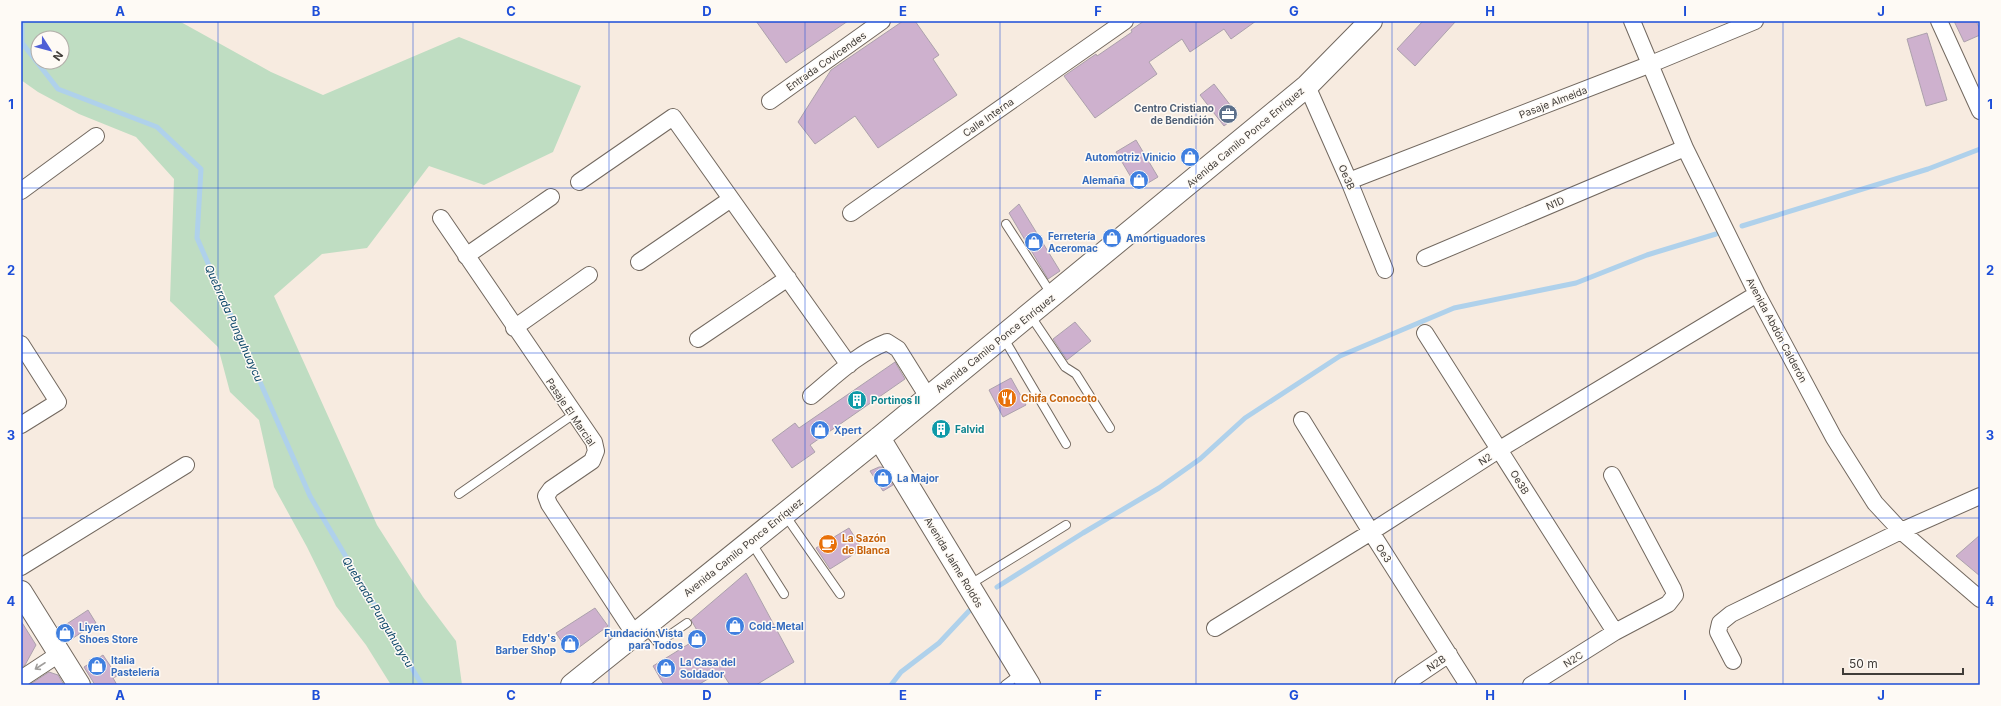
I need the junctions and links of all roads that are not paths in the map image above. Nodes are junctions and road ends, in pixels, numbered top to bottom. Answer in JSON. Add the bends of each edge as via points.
{"nodes":[{"id":1,"x":882,"y":21,"type":"edge"},
{"id":2,"x":1125,"y":21,"type":"edge"},
{"id":3,"x":1371,"y":21,"type":"edge"},
{"id":4,"x":1632,"y":21,"type":"edge"},
{"id":5,"x":1755,"y":21,"type":"edge"},
{"id":6,"x":1940,"y":21,"type":"edge"},
{"id":7,"x":1651,"y":64,"type":"junction"},
{"id":8,"x":1307,"y":86,"type":"junction"},
{"id":9,"x":770,"y":101,"type":"dead end"},
{"id":10,"x":1980,"y":111,"type":"edge"},
{"id":11,"x":96,"y":136,"type":"dead end"},
{"id":12,"x":1685,"y":148,"type":"junction"},
{"id":13,"x":1349,"y":181,"type":"junction"},
{"id":14,"x":580,"y":182,"type":"dead end"},
{"id":15,"x":21,"y":191,"type":"edge"},
{"id":16,"x":551,"y":197,"type":"dead end"},
{"id":17,"x":730,"y":199,"type":"junction"},
{"id":18,"x":851,"y":213,"type":"dead end"},
{"id":19,"x":441,"y":218,"type":"dead end"},
{"id":20,"x":1006,"y":224,"type":"dead end"},
{"id":21,"x":466,"y":256,"type":"junction"},
{"id":22,"x":1425,"y":258,"type":"dead end"},
{"id":23,"x":639,"y":262,"type":"dead end"},
{"id":24,"x":1385,"y":270,"type":"dead end"},
{"id":25,"x":589,"y":275,"type":"dead end"},
{"id":26,"x":788,"y":278,"type":"junction"},
{"id":27,"x":1757,"y":294,"type":"junction"},
{"id":28,"x":1053,"y":295,"type":"junction"},
{"id":29,"x":1030,"y":314,"type":"junction"},
{"id":30,"x":514,"y":328,"type":"junction"},
{"id":31,"x":1425,"y":333,"type":"dead end"},
{"id":32,"x":1003,"y":336,"type":"junction"},
{"id":33,"x":698,"y":339,"type":"dead end"},
{"id":34,"x":21,"y":344,"type":"edge"},
{"id":35,"x":849,"y":365,"type":"junction"},
{"id":36,"x":811,"y":396,"type":"dead end"},
{"id":37,"x":928,"y":397,"type":"junction"},
{"id":38,"x":574,"y":414,"type":"junction"},
{"id":39,"x":1302,"y":420,"type":"dead end"},
{"id":40,"x":21,"y":425,"type":"edge"},
{"id":41,"x":1110,"y":428,"type":"dead end"},
{"id":42,"x":879,"y":438,"type":"junction"},
{"id":43,"x":1066,"y":444,"type":"dead end"},
{"id":44,"x":1500,"y":449,"type":"junction"},
{"id":45,"x":186,"y":465,"type":"dead end"},
{"id":46,"x":1612,"y":475,"type":"dead end"},
{"id":47,"x":459,"y":494,"type":"dead end"},
{"id":48,"x":1980,"y":496,"type":"edge"},
{"id":49,"x":785,"y":514,"type":"junction"},
{"id":50,"x":1066,"y":525,"type":"dead end"},
{"id":51,"x":1901,"y":531,"type":"junction"},
{"id":52,"x":1371,"y":532,"type":"junction"},
{"id":53,"x":751,"y":541,"type":"junction"},
{"id":54,"x":21,"y":567,"type":"edge"},
{"id":55,"x":968,"y":585,"type":"junction"},
{"id":56,"x":21,"y":592,"type":"edge"},
{"id":57,"x":784,"y":594,"type":"dead end"},
{"id":58,"x":840,"y":594,"type":"dead end"},
{"id":59,"x":1980,"y":599,"type":"edge"},
{"id":60,"x":687,"y":623,"type":"dead end"},
{"id":61,"x":1215,"y":628,"type":"dead end"},
{"id":62,"x":640,"y":631,"type":"junction"},
{"id":63,"x":1615,"y":632,"type":"junction"},
{"id":64,"x":59,"y":654,"type":"junction"},
{"id":65,"x":1449,"y":654,"type":"junction"},
{"id":66,"x":1733,"y":661,"type":"dead end"},
{"id":67,"x":21,"y":679,"type":"edge"},
{"id":68,"x":1018,"y":681,"type":"edge"},
{"id":69,"x":80,"y":685,"type":"edge"},
{"id":70,"x":572,"y":685,"type":"edge"},
{"id":71,"x":1403,"y":685,"type":"edge"},
{"id":72,"x":1468,"y":685,"type":"edge"},
{"id":73,"x":1531,"y":685,"type":"edge"}],
"edges":[{"from":1,"to":9,"type":"street","name":"Entrada Covicendes"},
{"from":2,"to":18,"type":"street","name":"Calle Interna"},
{"from":3,"to":8,"type":"main road","name":"Avenida Camilo Ponce Enríquez"},
{"from":4,"to":7,"type":"street","name":"Avenida Abdón Calderón"},
{"from":5,"to":7,"type":"street","name":"Pasaje Almeida"},
{"from":6,"to":10,"type":"street"},
{"from":7,"to":12,"type":"street","name":"Avenida Abdón Calderón"},
{"from":7,"to":13,"type":"street","name":"Pasaje Almeida"},
{"from":8,"to":13,"type":"street","name":"Oe3B"},
{"from":8,"to":28,"type":"main road","name":"Avenida Camilo Ponce Enríquez"},
{"from":11,"to":15,"type":"street"},
{"from":12,"to":22,"type":"street","name":"N1D"},
{"from":12,"to":27,"type":"street","name":"Avenida Abdón Calderón"},
{"from":13,"to":24,"type":"street","name":"Oe3B"},
{"from":14,"to":17,"type":"street","via":[[673,116]]},
{"from":16,"to":21,"type":"street"},
{"from":17,"to":23,"type":"street"},
{"from":17,"to":26,"type":"street"},
{"from":19,"to":21,"type":"street","name":"Pasaje El Marcial"},
{"from":20,"to":28,"type":"lane"},
{"from":21,"to":30,"type":"street","name":"Pasaje El Marcial"},
{"from":25,"to":30,"type":"street"},
{"from":26,"to":33,"type":"street"},
{"from":26,"to":35,"type":"street"},
{"from":27,"to":44,"type":"street","name":"N2"},
{"from":27,"to":51,"type":"street","name":"Avenida Abdón Calderón","via":[[1834,438],[1875,502]]},
{"from":28,"to":29,"type":"main road","name":"Avenida Camilo Ponce Enríquez"},
{"from":29,"to":32,"type":"main road","name":"Avenida Camilo Ponce Enríquez"},
{"from":29,"to":41,"type":"lane","via":[[1066,367],[1076,374]]},
{"from":30,"to":38,"type":"street","name":"Pasaje El Marcial"},
{"from":31,"to":44,"type":"street","name":"Oe3B"},
{"from":32,"to":37,"type":"main road","name":"Avenida Camilo Ponce Enríquez"},
{"from":32,"to":43,"type":"lane"},
{"from":34,"to":40,"type":"street","via":[[58,402]]},
{"from":35,"to":36,"type":"street"},
{"from":35,"to":37,"type":"street","via":[[876,346],[887,342],[898,349]]},
{"from":37,"to":42,"type":"main road","name":"Avenida Camilo Ponce Enríquez"},
{"from":38,"to":47,"type":"lane"},
{"from":38,"to":62,"type":"street","name":"Pasaje El Marcial","via":[[594,442],[596,451],[592,461],[550,489],[546,496],[549,504]]},
{"from":39,"to":52,"type":"street","name":"Oe3"},
{"from":42,"to":49,"type":"main road","name":"Avenida Camilo Ponce Enríquez"},
{"from":42,"to":55,"type":"main road","name":"Avenida Jaime Roldós"},
{"from":44,"to":52,"type":"street","name":"N2"},
{"from":44,"to":63,"type":"street","name":"Oe3B"},
{"from":45,"to":54,"type":"street"},
{"from":46,"to":63,"type":"street","name":"N2C","via":[[1675,595],[1668,604]]},
{"from":48,"to":51,"type":"street"},
{"from":49,"to":53,"type":"main road","name":"Avenida Camilo Ponce Enríquez"},
{"from":49,"to":58,"type":"lane"},
{"from":50,"to":55,"type":"lane"},
{"from":51,"to":59,"type":"street","name":"Avenida Abdón Calderón"},
{"from":51,"to":66,"type":"street","via":[[1730,614],[1720,623],[1718,632]]},
{"from":52,"to":61,"type":"street","name":"N2"},
{"from":52,"to":65,"type":"street","name":"Oe3"},
{"from":53,"to":57,"type":"lane"},
{"from":53,"to":62,"type":"main road","name":"Avenida Camilo Ponce Enríquez"},
{"from":55,"to":68,"type":"main road","name":"Avenida Jaime Roldós"},
{"from":56,"to":64,"type":"main road"},
{"from":60,"to":62,"type":"lane","via":[[658,642]]},
{"from":62,"to":70,"type":"main road","name":"Avenida Camilo Ponce Enríquez"},
{"from":63,"to":73,"type":"street","name":"N2C"},
{"from":64,"to":67,"type":"street","one_way":true},
{"from":64,"to":69,"type":"main road"},
{"from":65,"to":71,"type":"street","name":"N2B"},
{"from":65,"to":72,"type":"street","name":"Oe3"}]}
